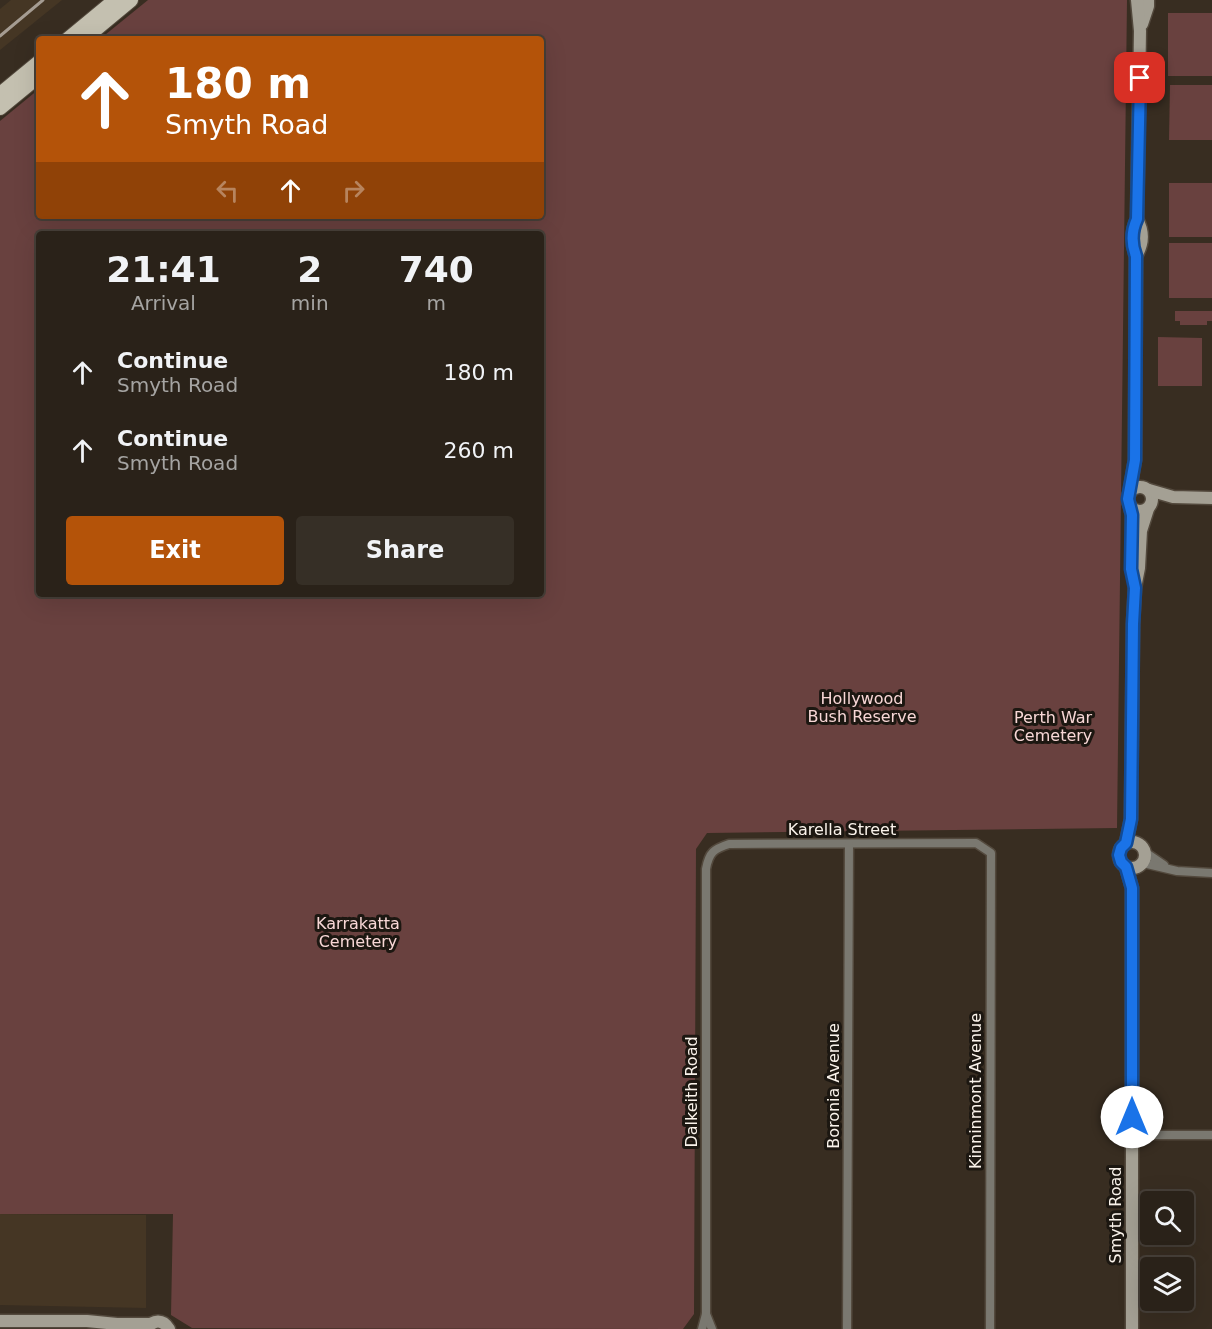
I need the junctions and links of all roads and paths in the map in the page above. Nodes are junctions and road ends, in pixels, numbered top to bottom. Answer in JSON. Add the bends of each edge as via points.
{"nodes":[{"id":1,"x":115,"y":0,"type":"edge"},
{"id":2,"x":131,"y":0,"type":"edge"},
{"id":3,"x":1137,"y":0,"type":"edge"},
{"id":4,"x":1148,"y":0,"type":"edge"},
{"id":5,"x":1140,"y":31,"type":"junction"},
{"id":6,"x":72,"y":36,"type":"edge"},
{"id":7,"x":88,"y":36,"type":"edge"},
{"id":8,"x":36,"y":64,"type":"edge"},
{"id":9,"x":36,"y":78,"type":"edge"},
{"id":10,"x":0,"y":94,"type":"edge"},
{"id":11,"x":0,"y":108,"type":"edge"},
{"id":12,"x":1135,"y":460,"type":"junction"},
{"id":13,"x":1148,"y":489,"type":"junction"},
{"id":14,"x":1173,"y":497,"type":"junction"},
{"id":15,"x":1212,"y":498,"type":"edge"},
{"id":16,"x":1129,"y":500,"type":"junction"},
{"id":17,"x":1148,"y":508,"type":"junction"},
{"id":18,"x":1135,"y":588,"type":"junction"},
{"id":19,"x":849,"y":844,"type":"junction"},
{"id":20,"x":991,"y":853,"type":"joint"},
{"id":21,"x":1138,"y":853,"type":"junction"},
{"id":22,"x":1126,"y":867,"type":"junction"},
{"id":23,"x":706,"y":869,"type":"joint"},
{"id":24,"x":1212,"y":873,"type":"edge"},
{"id":25,"x":1132,"y":888,"type":"junction"},
{"id":26,"x":1131,"y":1135,"type":"junction"},
{"id":27,"x":1212,"y":1135,"type":"edge"},
{"id":28,"x":706,"y":1314,"type":"junction"},
{"id":29,"x":0,"y":1321,"type":"edge"},
{"id":30,"x":117,"y":1324,"type":"junction"},
{"id":31,"x":148,"y":1327,"type":"edge"},
{"id":32,"x":1132,"y":1328,"type":"edge"},
{"id":33,"x":130,"y":1329,"type":"edge"},
{"id":34,"x":169,"y":1329,"type":"edge"},
{"id":35,"x":702,"y":1329,"type":"edge"},
{"id":36,"x":712,"y":1329,"type":"edge"},
{"id":37,"x":847,"y":1329,"type":"edge"},
{"id":38,"x":990,"y":1329,"type":"edge"}],
"edges":[{"from":1,"to":6,"type":"main road"},
{"from":2,"to":7,"type":"main road"},
{"from":3,"to":5,"type":"street"},
{"from":4,"to":5,"type":"street"},
{"from":5,"to":12,"type":"street","via":[[1137,219],[1132,231],[1136,256]]},
{"from":8,"to":10,"type":"main road"},
{"from":9,"to":11,"type":"main road"},
{"from":12,"to":13,"type":"street"},
{"from":12,"to":16,"type":"street"},
{"from":13,"to":14,"type":"street"},
{"from":13,"to":16,"type":"street","via":[[1136,487]]},
{"from":13,"to":17,"type":"street","via":[[1152,497]]},
{"from":14,"to":15,"type":"street"},
{"from":14,"to":17,"type":"street"},
{"from":16,"to":17,"type":"street","via":[[1138,511]]},
{"from":16,"to":18,"type":"street"},
{"from":17,"to":18,"type":"street","via":[[1140,531]]},
{"from":18,"to":21,"type":"street","via":[[1131,819]]},
{"from":19,"to":20,"type":"street","name":"Karella Street","via":[[976,843]]},
{"from":19,"to":23,"type":"street","name":"Karella Street","via":[[729,843],[708,857]]},
{"from":19,"to":37,"type":"street","name":"Boronia Avenue"},
{"from":20,"to":38,"type":"street","name":"Kinninmont Avenue"},
{"from":21,"to":22,"type":"street","via":[[1133,868]]},
{"from":21,"to":22,"type":"street","name":"Smyth Road","via":[[1121,848],[1119,855]]},
{"from":21,"to":24,"type":"street","via":[[1177,871]]},
{"from":21,"to":25,"type":"street","name":"Smyth Road"},
{"from":22,"to":25,"type":"street","name":"Smyth Road"},
{"from":23,"to":28,"type":"street","name":"Dalkeith Road"},
{"from":25,"to":26,"type":"street","name":"Smyth Road"},
{"from":26,"to":27,"type":"street"},
{"from":26,"to":32,"type":"street","name":"Smyth Road"},
{"from":28,"to":35,"type":"street","name":"Dalkeith Road"},
{"from":28,"to":36,"type":"street","name":"Dalkeith Road"},
{"from":29,"to":30,"type":"street"},
{"from":30,"to":31,"type":"street"},
{"from":30,"to":33,"type":"street"},
{"from":31,"to":34,"type":"street","via":[[160,1322]]}]}
